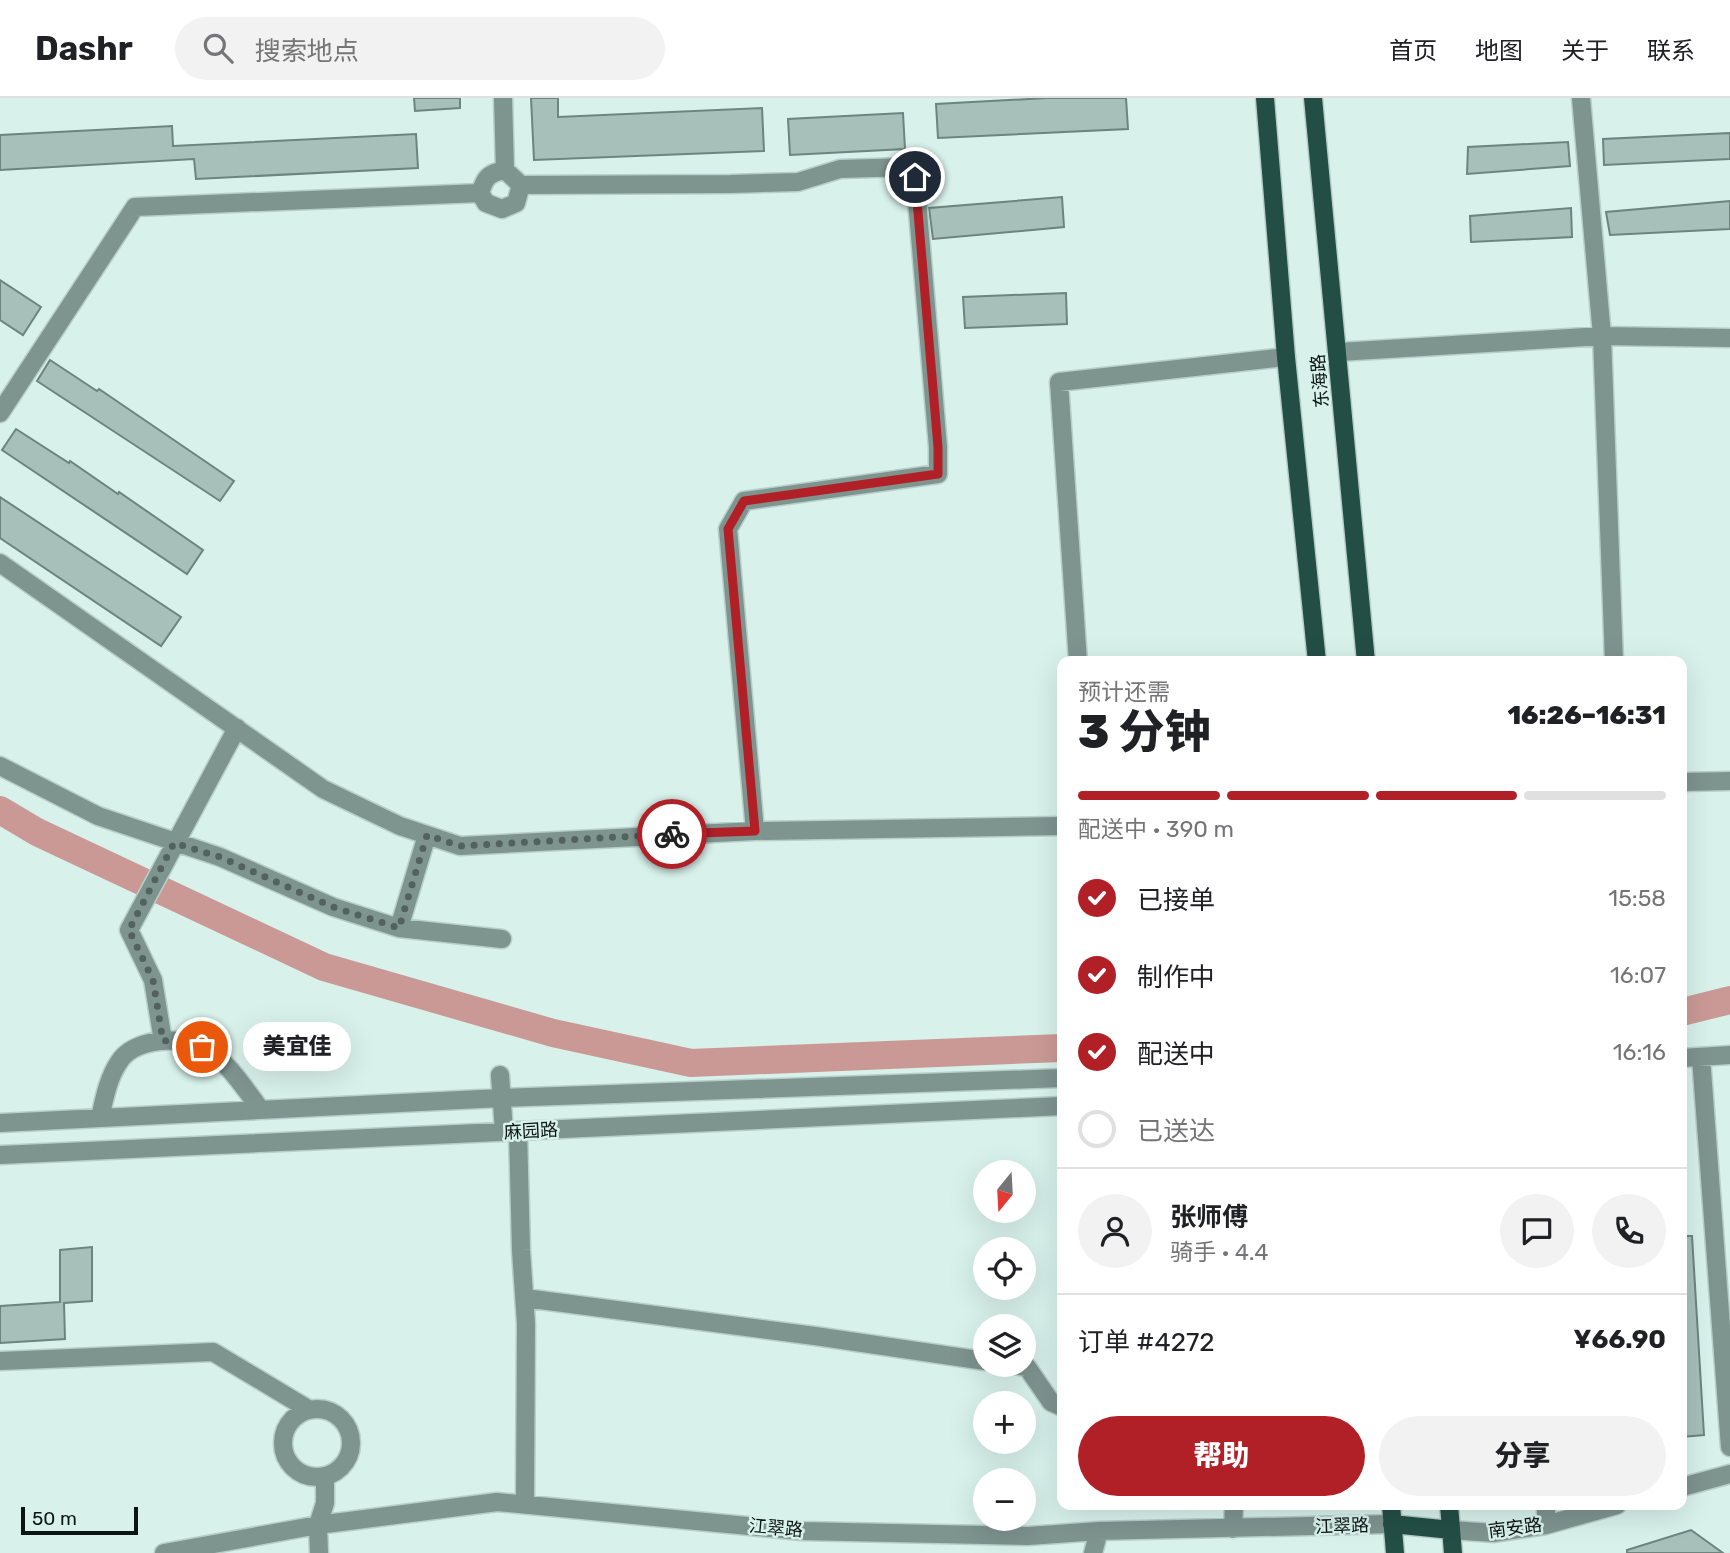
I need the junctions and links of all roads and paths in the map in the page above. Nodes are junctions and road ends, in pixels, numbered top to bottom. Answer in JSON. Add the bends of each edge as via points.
{"nodes":[{"id":1,"x":503,"y":98,"type":"edge"},
{"id":2,"x":1265,"y":98,"type":"edge"},
{"id":3,"x":1313,"y":98,"type":"edge"},
{"id":4,"x":1581,"y":98,"type":"edge"},
{"id":5,"x":505,"y":170,"type":"junction"},
{"id":6,"x":521,"y":186,"type":"junction"},
{"id":7,"x":480,"y":193,"type":"junction"},
{"id":8,"x":1602,"y":336,"type":"junction"},
{"id":9,"x":1730,"y":338,"type":"edge"},
{"id":10,"x":1339,"y":352,"type":"junction"},
{"id":11,"x":1286,"y":357,"type":"junction"},
{"id":12,"x":0,"y":413,"type":"edge"},
{"id":13,"x":0,"y":563,"type":"edge"},
{"id":14,"x":1078,"y":656,"type":"edge"},
{"id":15,"x":1316,"y":656,"type":"edge"},
{"id":16,"x":1365,"y":656,"type":"edge"},
{"id":17,"x":1614,"y":656,"type":"edge"},
{"id":18,"x":237,"y":729,"type":"junction"},
{"id":19,"x":0,"y":766,"type":"edge"},
{"id":20,"x":1730,"y":781,"type":"edge"},
{"id":21,"x":1687,"y":782,"type":"edge"},
{"id":22,"x":1057,"y":826,"type":"edge"},
{"id":23,"x":755,"y":831,"type":"junction"},
{"id":24,"x":427,"y":835,"type":"junction"},
{"id":25,"x":174,"y":843,"type":"junction"},
{"id":26,"x":399,"y":928,"type":"junction"},
{"id":27,"x":502,"y":939,"type":"dead end"},
{"id":28,"x":163,"y":1041,"type":"junction"},
{"id":29,"x":1730,"y":1055,"type":"edge"},
{"id":30,"x":1701,"y":1057,"type":"junction"},
{"id":31,"x":1687,"y":1058,"type":"edge"},
{"id":32,"x":500,"y":1075,"type":"dead end"},
{"id":33,"x":1057,"y":1077,"type":"edge"},
{"id":34,"x":501,"y":1098,"type":"junction"},
{"id":35,"x":1057,"y":1106,"type":"edge"},
{"id":36,"x":261,"y":1110,"type":"junction"},
{"id":37,"x":100,"y":1118,"type":"junction"},
{"id":38,"x":0,"y":1123,"type":"edge"},
{"id":39,"x":511,"y":1132,"type":"junction"},
{"id":40,"x":0,"y":1155,"type":"edge"},
{"id":41,"x":525,"y":1298,"type":"junction"},
{"id":42,"x":973,"y":1359,"type":"edge"},
{"id":43,"x":0,"y":1361,"type":"edge"},
{"id":44,"x":1034,"y":1377,"type":"edge"},
{"id":45,"x":1057,"y":1405,"type":"edge"},
{"id":46,"x":309,"y":1409,"type":"junction"},
{"id":47,"x":1730,"y":1447,"type":"edge"},
{"id":48,"x":1730,"y":1474,"type":"edge"},
{"id":49,"x":325,"y":1476,"type":"junction"},
{"id":50,"x":1687,"y":1486,"type":"edge"},
{"id":51,"x":525,"y":1503,"type":"junction"},
{"id":52,"x":1234,"y":1510,"type":"edge"},
{"id":53,"x":1391,"y":1510,"type":"edge"},
{"id":54,"x":1449,"y":1510,"type":"edge"},
{"id":55,"x":1546,"y":1510,"type":"edge"},
{"id":56,"x":1599,"y":1510,"type":"edge"},
{"id":57,"x":1392,"y":1524,"type":"junction"},
{"id":58,"x":318,"y":1525,"type":"junction"},
{"id":59,"x":1546,"y":1525,"type":"junction"},
{"id":60,"x":1233,"y":1529,"type":"junction"},
{"id":61,"x":1451,"y":1530,"type":"junction"},
{"id":62,"x":1099,"y":1531,"type":"junction"},
{"id":63,"x":164,"y":1553,"type":"edge"},
{"id":64,"x":319,"y":1553,"type":"edge"},
{"id":65,"x":1093,"y":1553,"type":"edge"},
{"id":66,"x":1395,"y":1553,"type":"edge"},
{"id":67,"x":1453,"y":1553,"type":"edge"}],
"edges":[{"from":1,"to":5,"type":"street"},
{"from":2,"to":11,"type":"main road","name":"东海路"},
{"from":3,"to":10,"type":"main road","name":"东海路"},
{"from":4,"to":8,"type":"street"},
{"from":5,"to":6,"type":"street"},
{"from":5,"to":7,"type":"street","via":[[484,179]]},
{"from":6,"to":7,"type":"street","via":[[516,202],[502,209],[486,203]]},
{"from":6,"to":23,"type":"street","via":[[785,182],[841,169],[909,166],[915,177],[938,474],[744,501],[728,529]]},
{"from":7,"to":12,"type":"street","via":[[135,207]]},
{"from":8,"to":9,"type":"street"},
{"from":8,"to":10,"type":"street"},
{"from":8,"to":17,"type":"street"},
{"from":10,"to":16,"type":"main road","name":"东海路"},
{"from":11,"to":14,"type":"street","via":[[1059,382]]},
{"from":11,"to":15,"type":"main road","name":"东海路"},
{"from":13,"to":18,"type":"street"},
{"from":18,"to":24,"type":"street","via":[[323,789]]},
{"from":18,"to":25,"type":"street"},
{"from":19,"to":25,"type":"street","via":[[98,816]]},
{"from":20,"to":21,"type":"street"},
{"from":22,"to":23,"type":"street"},
{"from":23,"to":24,"type":"street","via":[[460,846]]},
{"from":24,"to":26,"type":"street"},
{"from":25,"to":26,"type":"street","via":[[220,857],[333,907]]},
{"from":25,"to":28,"type":"street","via":[[129,930],[153,980]]},
{"from":26,"to":27,"type":"street"},
{"from":28,"to":36,"type":"street","via":[[178,1039],[202,1047],[230,1069]]},
{"from":28,"to":37,"type":"street","via":[[143,1044],[119,1060]]},
{"from":29,"to":30,"type":"street"},
{"from":30,"to":31,"type":"street"},
{"from":30,"to":47,"type":"street"},
{"from":32,"to":34,"type":"street"},
{"from":33,"to":34,"type":"street","name":"麻园路"},
{"from":34,"to":36,"type":"street","name":"麻园路"},
{"from":34,"to":39,"type":"street"},
{"from":35,"to":39,"type":"street","name":"麻园路"},
{"from":36,"to":37,"type":"street","name":"麻园路"},
{"from":37,"to":38,"type":"street","name":"麻园路"},
{"from":39,"to":40,"type":"street","name":"麻园路"},
{"from":39,"to":41,"type":"street"},
{"from":41,"to":42,"type":"street"},
{"from":41,"to":51,"type":"street"},
{"from":43,"to":46,"type":"street","via":[[213,1352]]},
{"from":44,"to":45,"type":"street"},
{"from":46,"to":49,"type":"street","via":[[330,1410],[340,1416],[351,1435],[349,1456]]},
{"from":46,"to":49,"type":"street","via":[[289,1422],[282,1445],[285,1457],[302,1474]]},
{"from":48,"to":50,"type":"street"},
{"from":49,"to":58,"type":"street","via":[[325,1503]]},
{"from":51,"to":58,"type":"street","name":"江翠路","via":[[497,1502]]},
{"from":51,"to":62,"type":"street","name":"江翠路","via":[[801,1531],[1028,1536]]},
{"from":52,"to":60,"type":"street"},
{"from":53,"to":57,"type":"main road"},
{"from":54,"to":61,"type":"main road"},
{"from":55,"to":59,"type":"street"},
{"from":56,"to":59,"type":"street","name":"南安路"},
{"from":57,"to":60,"type":"street","name":"江翠路"},
{"from":57,"to":61,"type":"main road"},
{"from":57,"to":66,"type":"main road"},
{"from":58,"to":63,"type":"street","name":"江翠路"},
{"from":58,"to":64,"type":"street"},
{"from":59,"to":61,"type":"street","name":"南安路","via":[[1493,1533]]},
{"from":60,"to":62,"type":"street","name":"江翠路"},
{"from":61,"to":67,"type":"main road"},
{"from":62,"to":65,"type":"street"}]}
